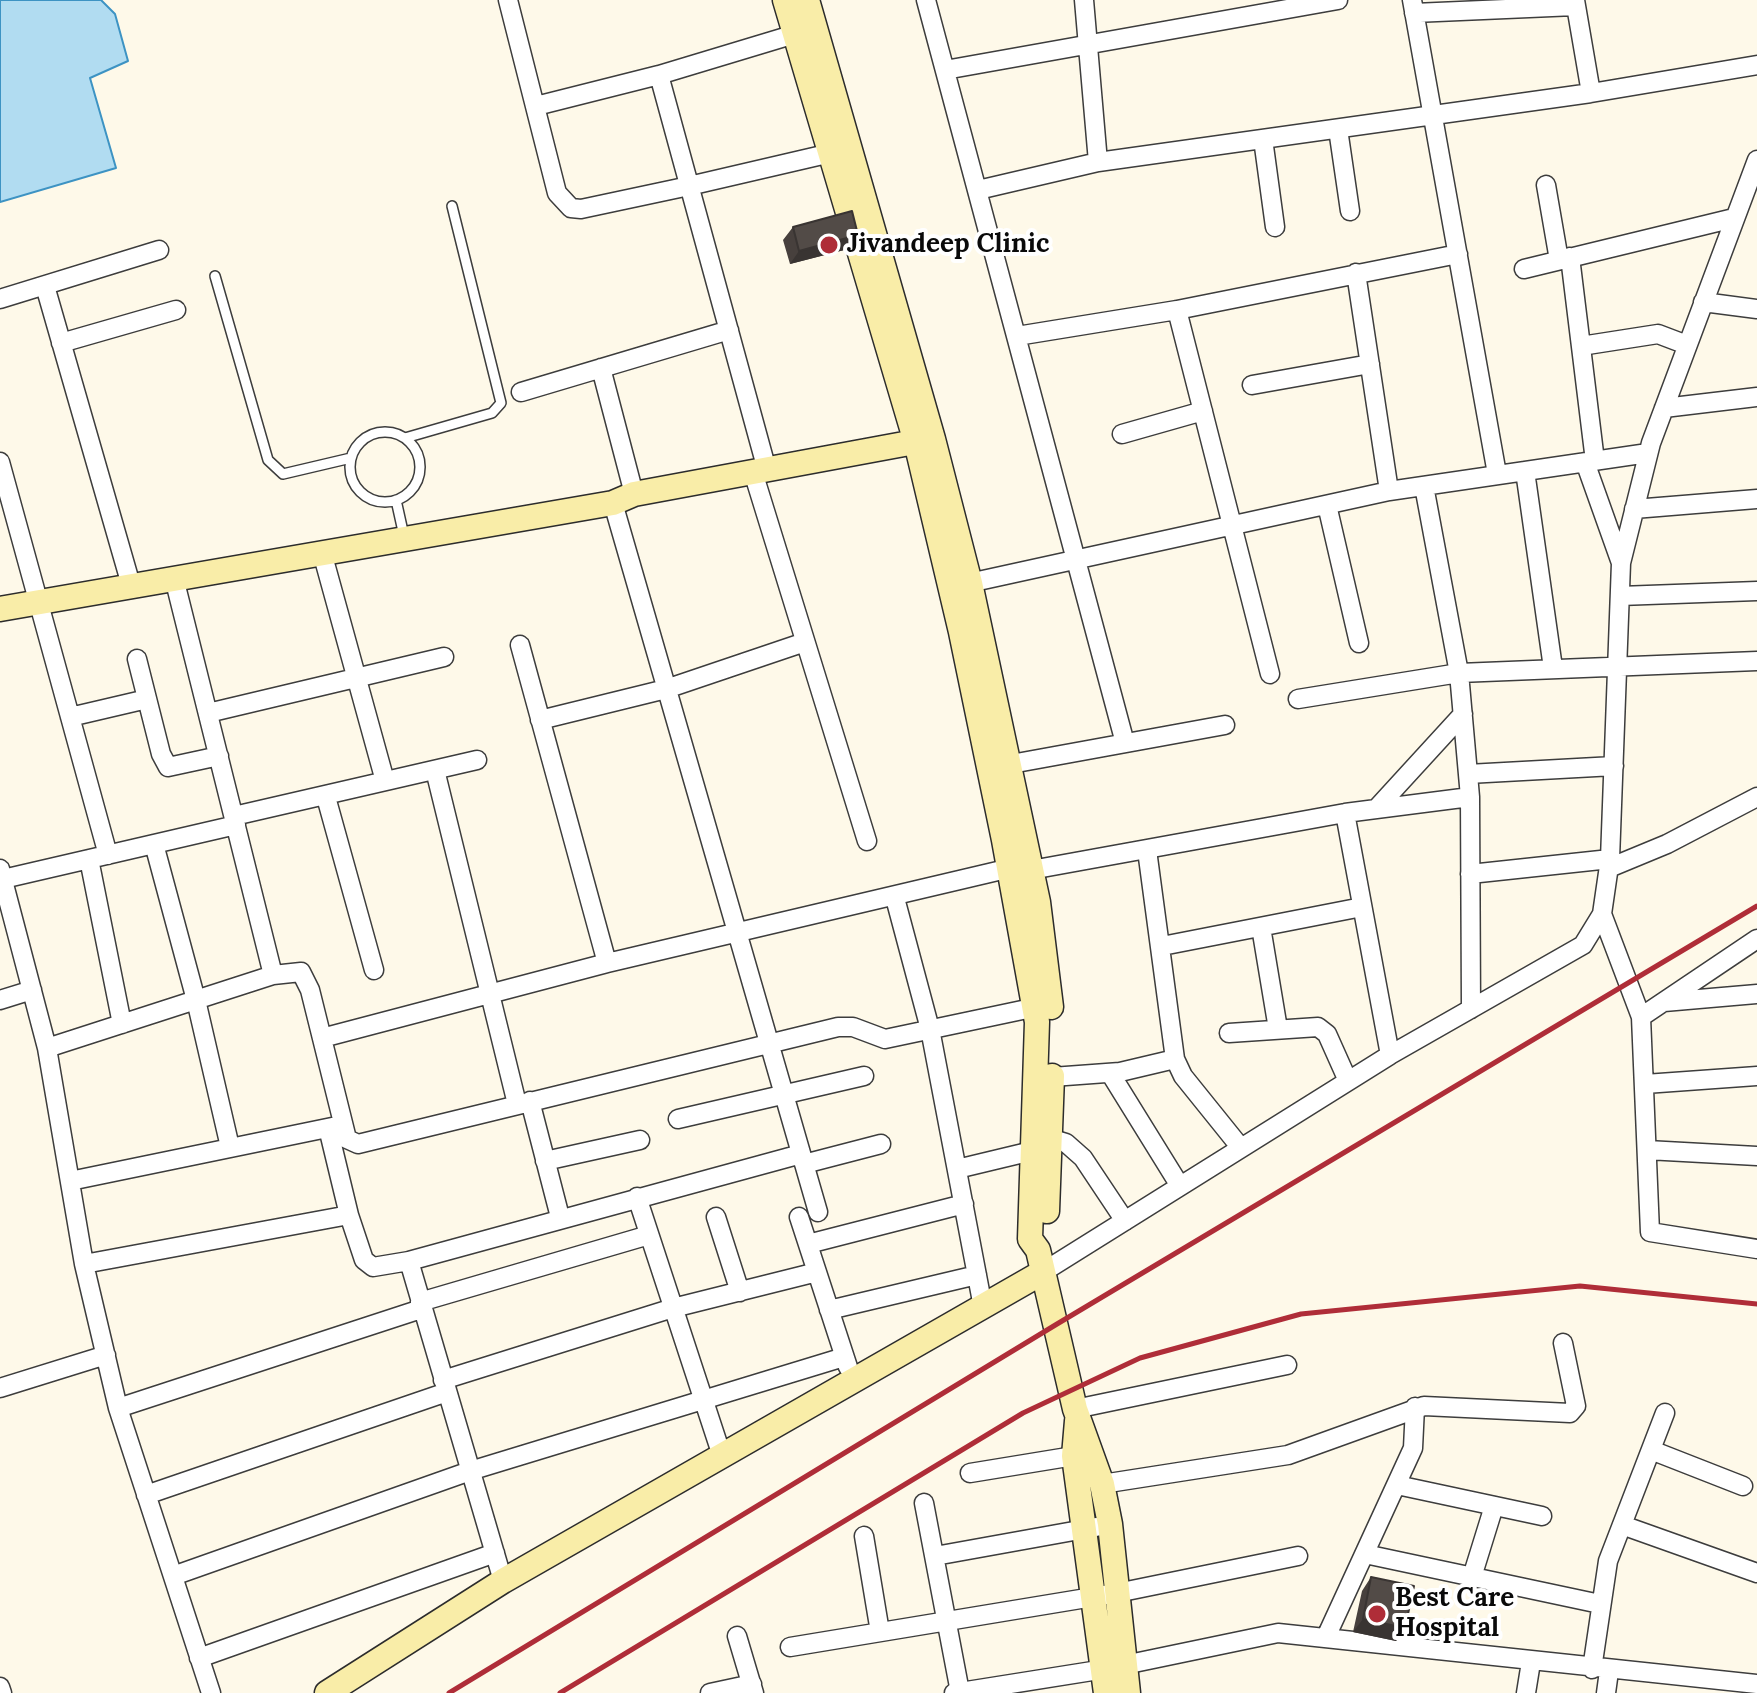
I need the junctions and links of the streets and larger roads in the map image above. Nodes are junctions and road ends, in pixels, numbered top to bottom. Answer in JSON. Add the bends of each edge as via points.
{"nodes":[{"id":1,"x":508,"y":0,"type":"edge"},
{"id":2,"x":785,"y":0,"type":"edge"},
{"id":3,"x":807,"y":0,"type":"edge"},
{"id":4,"x":926,"y":0,"type":"edge"},
{"id":5,"x":1084,"y":0,"type":"edge"},
{"id":6,"x":1338,"y":0,"type":"edge"},
{"id":7,"x":1575,"y":3,"type":"edge"},
{"id":8,"x":1413,"y":7,"type":"edge"},
{"id":9,"x":795,"y":34,"type":"junction"},
{"id":10,"x":1088,"y":44,"type":"junction"},
{"id":11,"x":1757,"y":65,"type":"edge"},
{"id":12,"x":945,"y":70,"type":"junction"},
{"id":13,"x":659,"y":75,"type":"junction"},
{"id":14,"x":1591,"y":93,"type":"junction"},
{"id":15,"x":536,"y":106,"type":"junction"},
{"id":16,"x":1434,"y":115,"type":"junction"},
{"id":17,"x":1338,"y":129,"type":"junction"},
{"id":18,"x":1263,"y":139,"type":"junction"},
{"id":19,"x":831,"y":153,"type":"junction"},
{"id":20,"x":1757,"y":160,"type":"edge"},
{"id":21,"x":1098,"y":162,"type":"junction"},
{"id":22,"x":1546,"y":185,"type":"dead end"},
{"id":23,"x":689,"y":186,"type":"junction"},
{"id":24,"x":978,"y":190,"type":"junction"},
{"id":25,"x":1743,"y":208,"type":"edge"},
{"id":26,"x":1350,"y":211,"type":"dead end"},
{"id":27,"x":1275,"y":227,"type":"dead end"},
{"id":28,"x":159,"y":250,"type":"dead end"},
{"id":29,"x":1458,"y":254,"type":"junction"},
{"id":30,"x":1565,"y":259,"type":"junction"},
{"id":31,"x":874,"y":266,"type":"junction"},
{"id":32,"x":1524,"y":269,"type":"dead end"},
{"id":33,"x":1356,"y":273,"type":"junction"},
{"id":34,"x":45,"y":286,"type":"junction"},
{"id":35,"x":0,"y":299,"type":"edge"},
{"id":36,"x":1703,"y":302,"type":"junction"},
{"id":37,"x":1757,"y":309,"type":"edge"},
{"id":38,"x":176,"y":310,"type":"dead end"},
{"id":39,"x":1177,"y":310,"type":"junction"},
{"id":40,"x":729,"y":330,"type":"junction"},
{"id":41,"x":1017,"y":336,"type":"junction"},
{"id":42,"x":61,"y":343,"type":"junction"},
{"id":43,"x":1687,"y":345,"type":"junction"},
{"id":44,"x":1581,"y":346,"type":"junction"},
{"id":45,"x":1370,"y":364,"type":"junction"},
{"id":46,"x":601,"y":368,"type":"junction"},
{"id":47,"x":1252,"y":385,"type":"dead end"},
{"id":48,"x":521,"y":392,"type":"dead end"},
{"id":49,"x":1757,"y":397,"type":"edge"},
{"id":50,"x":1664,"y":408,"type":"junction"},
{"id":51,"x":1203,"y":411,"type":"junction"},
{"id":52,"x":1122,"y":434,"type":"dead end"},
{"id":53,"x":925,"y":440,"type":"junction"},
{"id":54,"x":1648,"y":453,"type":"junction"},
{"id":55,"x":1590,"y":461,"type":"junction"},
{"id":56,"x":0,"y":462,"type":"edge"},
{"id":57,"x":760,"y":471,"type":"junction"},
{"id":58,"x":1525,"y":471,"type":"junction"},
{"id":59,"x":1497,"y":474,"type":"junction"},
{"id":60,"x":1424,"y":486,"type":"junction"},
{"id":61,"x":1389,"y":491,"type":"junction"},
{"id":62,"x":623,"y":499,"type":"junction"},
{"id":63,"x":1757,"y":499,"type":"edge"},
{"id":64,"x":1327,"y":505,"type":"junction"},
{"id":65,"x":1634,"y":509,"type":"junction"},
{"id":66,"x":1232,"y":526,"type":"junction"},
{"id":67,"x":323,"y":556,"type":"junction"},
{"id":68,"x":1077,"y":560,"type":"junction"},
{"id":69,"x":1621,"y":563,"type":"junction"},
{"id":70,"x":174,"y":578,"type":"junction"},
{"id":71,"x":131,"y":585,"type":"junction"},
{"id":72,"x":960,"y":585,"type":"junction"},
{"id":73,"x":1757,"y":591,"type":"edge"},
{"id":74,"x":1620,"y":596,"type":"junction"},
{"id":75,"x":38,"y":602,"type":"junction"},
{"id":76,"x":0,"y":609,"type":"edge"},
{"id":77,"x":805,"y":642,"type":"junction"},
{"id":78,"x":1359,"y":643,"type":"dead end"},
{"id":79,"x":520,"y":645,"type":"dead end"},
{"id":80,"x":444,"y":657,"type":"dead end"},
{"id":81,"x":137,"y":659,"type":"dead end"},
{"id":82,"x":1757,"y":661,"type":"edge"},
{"id":83,"x":1617,"y":664,"type":"junction"},
{"id":84,"x":1553,"y":668,"type":"junction"},
{"id":85,"x":1459,"y":673,"type":"junction"},
{"id":86,"x":1270,"y":674,"type":"dead end"},
{"id":87,"x":356,"y":676,"type":"junction"},
{"id":88,"x":666,"y":689,"type":"junction"},
{"id":89,"x":147,"y":699,"type":"junction"},
{"id":90,"x":1298,"y":699,"type":"dead end"},
{"id":91,"x":208,"y":713,"type":"junction"},
{"id":92,"x":1463,"y":714,"type":"junction"},
{"id":93,"x":70,"y":717,"type":"junction"},
{"id":94,"x":540,"y":720,"type":"junction"},
{"id":95,"x":1225,"y":725,"type":"dead end"},
{"id":96,"x":1125,"y":743,"type":"junction"},
{"id":97,"x":219,"y":756,"type":"junction"},
{"id":98,"x":477,"y":760,"type":"dead end"},
{"id":99,"x":1614,"y":766,"type":"junction"},
{"id":100,"x":999,"y":767,"type":"junction"},
{"id":101,"x":435,"y":770,"type":"junction"},
{"id":102,"x":1468,"y":774,"type":"junction"},
{"id":103,"x":385,"y":781,"type":"junction"},
{"id":104,"x":326,"y":797,"type":"junction"},
{"id":105,"x":1470,"y":797,"type":"junction"},
{"id":106,"x":1757,"y":797,"type":"edge"},
{"id":107,"x":1376,"y":809,"type":"junction"},
{"id":108,"x":1345,"y":813,"type":"junction"},
{"id":109,"x":235,"y":821,"type":"junction"},
{"id":110,"x":867,"y":841,"type":"dead end"},
{"id":111,"x":154,"y":844,"type":"junction"},
{"id":112,"x":1147,"y":850,"type":"junction"},
{"id":113,"x":108,"y":855,"type":"junction"},
{"id":114,"x":89,"y":859,"type":"junction"},
{"id":115,"x":1610,"y":863,"type":"junction"},
{"id":116,"x":1023,"y":868,"type":"junction"},
{"id":117,"x":1,"y":873,"type":"edge"},
{"id":118,"x":1470,"y":874,"type":"junction"},
{"id":119,"x":895,"y":898,"type":"junction"},
{"id":120,"x":1362,"y":907,"type":"junction"},
{"id":121,"x":1602,"y":914,"type":"junction"},
{"id":122,"x":1261,"y":927,"type":"junction"},
{"id":123,"x":8,"y":932,"type":"edge"},
{"id":124,"x":737,"y":932,"type":"junction"},
{"id":125,"x":1757,"y":939,"type":"edge"},
{"id":126,"x":1162,"y":946,"type":"junction"},
{"id":127,"x":607,"y":963,"type":"junction"},
{"id":128,"x":374,"y":970,"type":"dead end"},
{"id":129,"x":273,"y":975,"type":"junction"},
{"id":130,"x":32,"y":990,"type":"junction"},
{"id":131,"x":490,"y":992,"type":"junction"},
{"id":132,"x":1757,"y":994,"type":"edge"},
{"id":133,"x":0,"y":1000,"type":"edge"},
{"id":134,"x":196,"y":1000,"type":"junction"},
{"id":135,"x":1661,"y":1003,"type":"junction"},
{"id":136,"x":1043,"y":1005,"type":"junction"},
{"id":137,"x":1471,"y":1009,"type":"junction"},
{"id":138,"x":1641,"y":1017,"type":"junction"},
{"id":139,"x":122,"y":1024,"type":"junction"},
{"id":140,"x":930,"y":1029,"type":"junction"},
{"id":141,"x":1278,"y":1029,"type":"junction"},
{"id":142,"x":1229,"y":1033,"type":"dead end"},
{"id":143,"x":322,"y":1038,"type":"junction"},
{"id":144,"x":770,"y":1046,"type":"junction"},
{"id":145,"x":47,"y":1048,"type":"junction"},
{"id":146,"x":1390,"y":1055,"type":"junction"},
{"id":147,"x":1175,"y":1059,"type":"junction"},
{"id":148,"x":1110,"y":1073,"type":"junction"},
{"id":149,"x":864,"y":1076,"type":"dead end"},
{"id":150,"x":1757,"y":1076,"type":"edge"},
{"id":151,"x":1052,"y":1077,"type":"junction"},
{"id":152,"x":1348,"y":1081,"type":"junction"},
{"id":153,"x":1645,"y":1084,"type":"junction"},
{"id":154,"x":784,"y":1096,"type":"junction"},
{"id":155,"x":524,"y":1102,"type":"junction"},
{"id":156,"x":678,"y":1119,"type":"dead end"},
{"id":157,"x":336,"y":1126,"type":"junction"},
{"id":158,"x":640,"y":1140,"type":"dead end"},
{"id":159,"x":1039,"y":1141,"type":"junction"},
{"id":160,"x":881,"y":1144,"type":"dead end"},
{"id":161,"x":230,"y":1147,"type":"junction"},
{"id":162,"x":1241,"y":1148,"type":"junction"},
{"id":163,"x":1647,"y":1150,"type":"junction"},
{"id":164,"x":1757,"y":1156,"type":"edge"},
{"id":165,"x":802,"y":1159,"type":"junction"},
{"id":166,"x":545,"y":1161,"type":"junction"},
{"id":167,"x":957,"y":1169,"type":"junction"},
{"id":168,"x":70,"y":1181,"type":"junction"},
{"id":169,"x":1180,"y":1186,"type":"junction"},
{"id":170,"x":637,"y":1197,"type":"junction"},
{"id":171,"x":964,"y":1204,"type":"junction"},
{"id":172,"x":818,"y":1212,"type":"dead end"},
{"id":173,"x":349,"y":1215,"type":"junction"},
{"id":174,"x":560,"y":1217,"type":"junction"},
{"id":175,"x":716,"y":1217,"type":"dead end"},
{"id":176,"x":799,"y":1217,"type":"dead end"},
{"id":177,"x":1125,"y":1221,"type":"junction"},
{"id":178,"x":649,"y":1235,"type":"junction"},
{"id":179,"x":808,"y":1244,"type":"junction"},
{"id":180,"x":1757,"y":1249,"type":"edge"},
{"id":181,"x":409,"y":1261,"type":"junction"},
{"id":182,"x":1041,"y":1261,"type":"junction"},
{"id":183,"x":84,"y":1264,"type":"junction"},
{"id":184,"x":817,"y":1272,"type":"junction"},
{"id":185,"x":977,"y":1275,"type":"junction"},
{"id":186,"x":740,"y":1292,"type":"junction"},
{"id":187,"x":421,"y":1305,"type":"junction"},
{"id":188,"x":983,"y":1307,"type":"junction"},
{"id":189,"x":673,"y":1308,"type":"junction"},
{"id":190,"x":829,"y":1310,"type":"junction"},
{"id":191,"x":1563,"y":1343,"type":"dead end"},
{"id":192,"x":106,"y":1355,"type":"junction"},
{"id":193,"x":844,"y":1357,"type":"junction"},
{"id":194,"x":1287,"y":1365,"type":"dead end"},
{"id":195,"x":853,"y":1382,"type":"junction"},
{"id":196,"x":445,"y":1386,"type":"junction"},
{"id":197,"x":0,"y":1388,"type":"edge"},
{"id":198,"x":703,"y":1400,"type":"junction"},
{"id":199,"x":1415,"y":1407,"type":"junction"},
{"id":200,"x":118,"y":1408,"type":"junction"},
{"id":201,"x":1076,"y":1412,"type":"junction"},
{"id":202,"x":1665,"y":1413,"type":"dead end"},
{"id":203,"x":1651,"y":1450,"type":"junction"},
{"id":204,"x":1083,"y":1454,"type":"junction"},
{"id":205,"x":722,"y":1456,"type":"junction"},
{"id":206,"x":470,"y":1471,"type":"junction"},
{"id":207,"x":970,"y":1473,"type":"dead end"},
{"id":208,"x":1102,"y":1484,"type":"junction"},
{"id":209,"x":1397,"y":1485,"type":"junction"},
{"id":210,"x":1743,"y":1486,"type":"dead end"},
{"id":211,"x":146,"y":1495,"type":"junction"},
{"id":212,"x":924,"y":1503,"type":"dead end"},
{"id":213,"x":1494,"y":1506,"type":"junction"},
{"id":214,"x":1542,"y":1516,"type":"dead end"},
{"id":215,"x":1110,"y":1524,"type":"junction"},
{"id":216,"x":1622,"y":1525,"type":"junction"},
{"id":217,"x":1086,"y":1528,"type":"junction"},
{"id":218,"x":864,"y":1536,"type":"dead end"},
{"id":219,"x":495,"y":1553,"type":"junction"},
{"id":220,"x":1365,"y":1554,"type":"junction"},
{"id":221,"x":935,"y":1556,"type":"junction"},
{"id":222,"x":1298,"y":1556,"type":"dead end"},
{"id":223,"x":1757,"y":1573,"type":"edge"},
{"id":224,"x":173,"y":1576,"type":"junction"},
{"id":225,"x":1472,"y":1577,"type":"junction"},
{"id":226,"x":503,"y":1581,"type":"junction"},
{"id":227,"x":1107,"y":1595,"type":"junction"},
{"id":228,"x":1600,"y":1604,"type":"junction"},
{"id":229,"x":947,"y":1620,"type":"junction"},
{"id":230,"x":880,"y":1632,"type":"junction"},
{"id":231,"x":737,"y":1636,"type":"dead end"},
{"id":232,"x":1326,"y":1637,"type":"junction"},
{"id":233,"x":790,"y":1647,"type":"dead end"},
{"id":234,"x":199,"y":1658,"type":"junction"},
{"id":235,"x":1531,"y":1662,"type":"junction"},
{"id":236,"x":1601,"y":1670,"type":"junction"},
{"id":237,"x":1112,"y":1676,"type":"edge"},
{"id":238,"x":1757,"y":1684,"type":"edge"},
{"id":239,"x":0,"y":1687,"type":"edge"},
{"id":240,"x":753,"y":1688,"type":"edge"},
{"id":241,"x":985,"y":1691,"type":"edge"},
{"id":242,"x":957,"y":1692,"type":"edge"},
{"id":243,"x":2,"y":1693,"type":"edge"},
{"id":244,"x":211,"y":1693,"type":"edge"},
{"id":245,"x":327,"y":1693,"type":"edge"},
{"id":246,"x":710,"y":1693,"type":"edge"},
{"id":247,"x":1128,"y":1693,"type":"edge"},
{"id":248,"x":1526,"y":1693,"type":"edge"},
{"id":249,"x":1606,"y":1693,"type":"edge"}],
"edges":[{"from":1,"to":15,"type":"street"},
{"from":2,"to":9,"type":"street"},
{"from":3,"to":31,"type":"street"},
{"from":4,"to":12,"type":"street"},
{"from":5,"to":10,"type":"street"},
{"from":6,"to":10,"type":"street"},
{"from":7,"to":8,"type":"street"},
{"from":7,"to":14,"type":"street"},
{"from":8,"to":16,"type":"street"},
{"from":9,"to":13,"type":"street"},
{"from":9,"to":19,"type":"street"},
{"from":10,"to":12,"type":"street"},
{"from":10,"to":21,"type":"street"},
{"from":11,"to":14,"type":"street"},
{"from":12,"to":24,"type":"street"},
{"from":13,"to":15,"type":"street"},
{"from":13,"to":23,"type":"street"},
{"from":14,"to":16,"type":"street"},
{"from":15,"to":23,"type":"street","via":[[557,193],[571,208]]},
{"from":16,"to":17,"type":"street"},
{"from":16,"to":29,"type":"street"},
{"from":17,"to":18,"type":"street"},
{"from":17,"to":26,"type":"street"},
{"from":18,"to":21,"type":"street"},
{"from":18,"to":27,"type":"street"},
{"from":19,"to":23,"type":"street"},
{"from":19,"to":31,"type":"street"},
{"from":20,"to":25,"type":"street"},
{"from":21,"to":24,"type":"street"},
{"from":22,"to":30,"type":"street"},
{"from":23,"to":40,"type":"street"},
{"from":24,"to":41,"type":"street"},
{"from":25,"to":30,"type":"street"},
{"from":25,"to":36,"type":"street"},
{"from":28,"to":34,"type":"street"},
{"from":29,"to":33,"type":"street"},
{"from":29,"to":59,"type":"street"},
{"from":30,"to":32,"type":"street"},
{"from":30,"to":44,"type":"street"},
{"from":31,"to":53,"type":"street"},
{"from":33,"to":39,"type":"street"},
{"from":33,"to":45,"type":"street"},
{"from":34,"to":35,"type":"street"},
{"from":34,"to":42,"type":"street"},
{"from":36,"to":37,"type":"street"},
{"from":36,"to":43,"type":"street"},
{"from":38,"to":42,"type":"street"},
{"from":39,"to":41,"type":"street"},
{"from":39,"to":51,"type":"street"},
{"from":40,"to":46,"type":"street"},
{"from":40,"to":57,"type":"street"},
{"from":41,"to":68,"type":"street"},
{"from":42,"to":71,"type":"street"},
{"from":43,"to":44,"type":"street","via":[[1658,334]]},
{"from":43,"to":50,"type":"street"},
{"from":44,"to":55,"type":"street"},
{"from":45,"to":47,"type":"street"},
{"from":45,"to":61,"type":"street"},
{"from":46,"to":48,"type":"street"},
{"from":46,"to":62,"type":"street"},
{"from":49,"to":50,"type":"street"},
{"from":50,"to":54,"type":"street"},
{"from":51,"to":52,"type":"street"},
{"from":51,"to":66,"type":"street"},
{"from":53,"to":57,"type":"street"},
{"from":53,"to":72,"type":"street"},
{"from":54,"to":55,"type":"street"},
{"from":54,"to":65,"type":"street"},
{"from":55,"to":58,"type":"street"},
{"from":55,"to":69,"type":"street"},
{"from":56,"to":75,"type":"street"},
{"from":57,"to":62,"type":"street"},
{"from":57,"to":77,"type":"street"},
{"from":58,"to":59,"type":"street"},
{"from":58,"to":84,"type":"street"},
{"from":59,"to":60,"type":"street"},
{"from":60,"to":61,"type":"street"},
{"from":60,"to":85,"type":"street"},
{"from":61,"to":64,"type":"street"},
{"from":62,"to":67,"type":"street"},
{"from":62,"to":88,"type":"street"},
{"from":63,"to":65,"type":"street"},
{"from":64,"to":66,"type":"street"},
{"from":64,"to":78,"type":"street"},
{"from":65,"to":69,"type":"street"},
{"from":66,"to":68,"type":"street"},
{"from":66,"to":86,"type":"street"},
{"from":67,"to":70,"type":"street"},
{"from":67,"to":87,"type":"street"},
{"from":68,"to":72,"type":"street"},
{"from":68,"to":96,"type":"street"},
{"from":69,"to":74,"type":"street"},
{"from":70,"to":71,"type":"street"},
{"from":70,"to":91,"type":"street"},
{"from":71,"to":75,"type":"street"},
{"from":72,"to":100,"type":"street"},
{"from":73,"to":74,"type":"street"},
{"from":74,"to":83,"type":"street"},
{"from":75,"to":76,"type":"street"},
{"from":75,"to":93,"type":"street"},
{"from":77,"to":88,"type":"street"},
{"from":77,"to":110,"type":"street"},
{"from":79,"to":94,"type":"street"},
{"from":80,"to":87,"type":"street"},
{"from":81,"to":89,"type":"street"},
{"from":82,"to":83,"type":"street"},
{"from":83,"to":84,"type":"street"},
{"from":83,"to":99,"type":"street"},
{"from":84,"to":85,"type":"street"},
{"from":85,"to":90,"type":"street"},
{"from":85,"to":92,"type":"street"},
{"from":87,"to":91,"type":"street"},
{"from":87,"to":103,"type":"street"},
{"from":88,"to":94,"type":"street"},
{"from":88,"to":124,"type":"street"},
{"from":89,"to":93,"type":"street"},
{"from":89,"to":97,"type":"street","via":[[168,767]]},
{"from":91,"to":97,"type":"street"},
{"from":92,"to":102,"type":"street"},
{"from":92,"to":107,"type":"street"},
{"from":93,"to":113,"type":"street"},
{"from":94,"to":127,"type":"street"},
{"from":95,"to":96,"type":"street"},
{"from":96,"to":100,"type":"street"},
{"from":97,"to":109,"type":"street"},
{"from":98,"to":101,"type":"street"},
{"from":99,"to":102,"type":"street"},
{"from":99,"to":115,"type":"street"},
{"from":100,"to":116,"type":"street"},
{"from":101,"to":103,"type":"street"},
{"from":101,"to":131,"type":"street"},
{"from":102,"to":105,"type":"street"},
{"from":103,"to":104,"type":"street"},
{"from":104,"to":109,"type":"street"},
{"from":104,"to":128,"type":"street"},
{"from":105,"to":107,"type":"street"},
{"from":105,"to":118,"type":"street"},
{"from":106,"to":115,"type":"street","via":[[1667,844]]},
{"from":107,"to":108,"type":"street"},
{"from":108,"to":112,"type":"street"},
{"from":108,"to":120,"type":"street"},
{"from":109,"to":111,"type":"street"},
{"from":109,"to":129,"type":"street"},
{"from":111,"to":113,"type":"street"},
{"from":111,"to":134,"type":"street"},
{"from":112,"to":116,"type":"street"},
{"from":112,"to":126,"type":"street"},
{"from":113,"to":114,"type":"street"},
{"from":114,"to":117,"type":"street"},
{"from":114,"to":139,"type":"street"},
{"from":115,"to":118,"type":"street"},
{"from":115,"to":121,"type":"street"},
{"from":116,"to":119,"type":"street"},
{"from":116,"to":136,"type":"street"},
{"from":117,"to":123,"type":"street"},
{"from":118,"to":137,"type":"street"},
{"from":119,"to":124,"type":"street"},
{"from":119,"to":140,"type":"street"},
{"from":120,"to":122,"type":"street"},
{"from":120,"to":146,"type":"street"},
{"from":121,"to":137,"type":"street","via":[[1583,945]]},
{"from":121,"to":138,"type":"street"},
{"from":122,"to":126,"type":"street"},
{"from":122,"to":141,"type":"street"},
{"from":123,"to":130,"type":"street"},
{"from":124,"to":127,"type":"street"},
{"from":124,"to":144,"type":"street"},
{"from":125,"to":135,"type":"street"},
{"from":126,"to":147,"type":"street"},
{"from":127,"to":131,"type":"street"},
{"from":129,"to":134,"type":"street"},
{"from":129,"to":143,"type":"street","via":[[293,971],[306,976]]},
{"from":130,"to":133,"type":"street"},
{"from":130,"to":145,"type":"street"},
{"from":131,"to":143,"type":"street"},
{"from":131,"to":155,"type":"street"},
{"from":132,"to":135,"type":"street"},
{"from":134,"to":139,"type":"street"},
{"from":134,"to":161,"type":"street"},
{"from":135,"to":138,"type":"street"},
{"from":136,"to":140,"type":"street"},
{"from":136,"to":151,"type":"street"},
{"from":136,"to":159,"type":"street"},
{"from":137,"to":146,"type":"street"},
{"from":138,"to":153,"type":"street"},
{"from":139,"to":145,"type":"street"},
{"from":140,"to":144,"type":"street","via":[[885,1039],[846,1026]]},
{"from":140,"to":167,"type":"street"},
{"from":141,"to":142,"type":"street"},
{"from":141,"to":152,"type":"street","via":[[1312,1025],[1323,1030]]},
{"from":143,"to":157,"type":"street"},
{"from":144,"to":154,"type":"street"},
{"from":144,"to":155,"type":"street"},
{"from":145,"to":168,"type":"street"},
{"from":146,"to":152,"type":"street"},
{"from":147,"to":148,"type":"street"},
{"from":147,"to":162,"type":"street"},
{"from":148,"to":151,"type":"street"},
{"from":148,"to":169,"type":"street"},
{"from":149,"to":154,"type":"street"},
{"from":150,"to":153,"type":"street"},
{"from":151,"to":159,"type":"street"},
{"from":152,"to":162,"type":"street"},
{"from":153,"to":163,"type":"street"},
{"from":154,"to":156,"type":"street"},
{"from":154,"to":165,"type":"street"},
{"from":155,"to":157,"type":"street","via":[[358,1144]]},
{"from":155,"to":166,"type":"street"},
{"from":157,"to":161,"type":"street"},
{"from":157,"to":173,"type":"street"},
{"from":158,"to":166,"type":"street"},
{"from":159,"to":167,"type":"street"},
{"from":159,"to":177,"type":"street","via":[[1066,1143],[1083,1158]]},
{"from":159,"to":182,"type":"street","via":[[1046,1237]]},
{"from":160,"to":165,"type":"street"},
{"from":161,"to":168,"type":"street"},
{"from":162,"to":169,"type":"street"},
{"from":163,"to":164,"type":"street"},
{"from":163,"to":180,"type":"street","via":[[1650,1232]]},
{"from":165,"to":170,"type":"street"},
{"from":165,"to":172,"type":"street"},
{"from":166,"to":174,"type":"street"},
{"from":167,"to":171,"type":"street"},
{"from":168,"to":183,"type":"street"},
{"from":169,"to":177,"type":"street"},
{"from":170,"to":174,"type":"street"},
{"from":170,"to":178,"type":"street"},
{"from":171,"to":179,"type":"street"},
{"from":171,"to":185,"type":"street"},
{"from":173,"to":181,"type":"street","via":[[368,1264],[382,1267]]},
{"from":173,"to":183,"type":"street"},
{"from":174,"to":181,"type":"street"},
{"from":175,"to":186,"type":"street"},
{"from":176,"to":179,"type":"street"},
{"from":177,"to":182,"type":"street"},
{"from":178,"to":187,"type":"street"},
{"from":178,"to":189,"type":"street"},
{"from":179,"to":184,"type":"street"},
{"from":181,"to":187,"type":"street"},
{"from":182,"to":188,"type":"street"},
{"from":182,"to":201,"type":"street"},
{"from":183,"to":192,"type":"street"},
{"from":184,"to":186,"type":"street"},
{"from":184,"to":190,"type":"street"},
{"from":185,"to":188,"type":"street"},
{"from":185,"to":190,"type":"street"},
{"from":186,"to":189,"type":"street"},
{"from":187,"to":196,"type":"street"},
{"from":187,"to":200,"type":"street"},
{"from":188,"to":195,"type":"street"},
{"from":189,"to":196,"type":"street"},
{"from":189,"to":198,"type":"street"},
{"from":190,"to":193,"type":"street"},
{"from":191,"to":199,"type":"street","via":[[1576,1406],[1570,1413]]},
{"from":192,"to":197,"type":"street"},
{"from":192,"to":200,"type":"street"},
{"from":193,"to":195,"type":"street"},
{"from":193,"to":198,"type":"street"},
{"from":194,"to":201,"type":"street"},
{"from":195,"to":205,"type":"street"},
{"from":196,"to":206,"type":"street"},
{"from":196,"to":211,"type":"street"},
{"from":198,"to":205,"type":"street"},
{"from":198,"to":206,"type":"street"},
{"from":199,"to":208,"type":"street","via":[[1288,1455]]},
{"from":199,"to":209,"type":"street","via":[[1413,1448]]},
{"from":200,"to":211,"type":"street"},
{"from":201,"to":204,"type":"street"},
{"from":202,"to":203,"type":"street"},
{"from":203,"to":210,"type":"street"},
{"from":203,"to":216,"type":"street"},
{"from":204,"to":207,"type":"street"},
{"from":204,"to":208,"type":"street"},
{"from":204,"to":217,"type":"street"},
{"from":205,"to":226,"type":"street"},
{"from":206,"to":219,"type":"street"},
{"from":206,"to":224,"type":"street"},
{"from":208,"to":215,"type":"street"},
{"from":209,"to":213,"type":"street"},
{"from":209,"to":220,"type":"street"},
{"from":211,"to":224,"type":"street"},
{"from":212,"to":221,"type":"street"},
{"from":213,"to":214,"type":"street"},
{"from":213,"to":225,"type":"street"},
{"from":215,"to":217,"type":"street"},
{"from":215,"to":227,"type":"street"},
{"from":216,"to":223,"type":"street"},
{"from":216,"to":228,"type":"street"},
{"from":217,"to":221,"type":"street"},
{"from":217,"to":227,"type":"street"},
{"from":218,"to":230,"type":"street"},
{"from":219,"to":226,"type":"street"},
{"from":219,"to":234,"type":"street"},
{"from":220,"to":225,"type":"street"},
{"from":220,"to":232,"type":"street"},
{"from":221,"to":229,"type":"street"},
{"from":222,"to":227,"type":"street"},
{"from":224,"to":234,"type":"street"},
{"from":225,"to":228,"type":"street"},
{"from":226,"to":245,"type":"street"},
{"from":227,"to":229,"type":"street"},
{"from":227,"to":237,"type":"street"},
{"from":228,"to":236,"type":"street"},
{"from":229,"to":230,"type":"street"},
{"from":229,"to":242,"type":"street"},
{"from":230,"to":233,"type":"street"},
{"from":231,"to":240,"type":"street"},
{"from":232,"to":235,"type":"street"},
{"from":232,"to":237,"type":"street","via":[[1265,1634]]},
{"from":234,"to":244,"type":"street"},
{"from":235,"to":236,"type":"street"},
{"from":235,"to":248,"type":"street"},
{"from":236,"to":238,"type":"street"},
{"from":236,"to":249,"type":"street"},
{"from":237,"to":241,"type":"street"},
{"from":237,"to":247,"type":"street"},
{"from":239,"to":243,"type":"street"},
{"from":240,"to":246,"type":"street"},
{"from":241,"to":242,"type":"street"}]}
